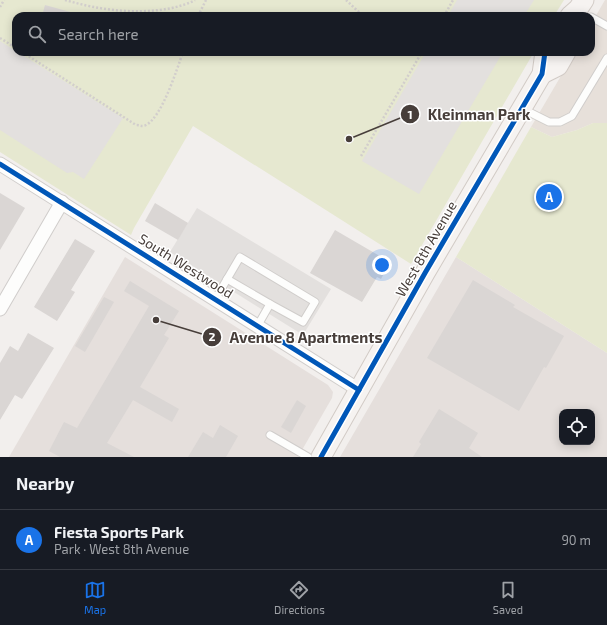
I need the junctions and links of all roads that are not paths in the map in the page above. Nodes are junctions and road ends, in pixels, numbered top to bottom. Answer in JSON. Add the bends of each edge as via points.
{"nodes":[{"id":1,"x":595,"y":19,"type":"edge"},
{"id":2,"x":607,"y":26,"type":"edge"},
{"id":3,"x":544,"y":56,"type":"edge"},
{"id":4,"x":564,"y":56,"type":"edge"},
{"id":5,"x":607,"y":58,"type":"edge"},
{"id":6,"x":542,"y":74,"type":"junction"},
{"id":7,"x":521,"y":108,"type":"junction"},
{"id":8,"x":0,"y":164,"type":"edge"},
{"id":9,"x":62,"y":202,"type":"junction"},
{"id":10,"x":228,"y":279,"type":"junction"},
{"id":11,"x":216,"y":298,"type":"junction"},
{"id":12,"x":270,"y":304,"type":"junction"},
{"id":13,"x":0,"y":309,"type":"edge"},
{"id":14,"x":258,"y":325,"type":"junction"},
{"id":15,"x":359,"y":390,"type":"junction"},
{"id":16,"x":270,"y":435,"type":"dead end"},
{"id":17,"x":308,"y":457,"type":"edge"},
{"id":18,"x":321,"y":457,"type":"edge"}],
"edges":[{"from":1,"to":2,"type":"lane"},
{"from":3,"to":6,"type":"street","name":"West 8th Avenue"},
{"from":4,"to":6,"type":"street","name":"West 8th Avenue","via":[[558,66]]},
{"from":5,"to":7,"type":"lane","via":[[572,116],[560,122],[549,122]]},
{"from":6,"to":7,"type":"street","name":"West 8th Avenue"},
{"from":7,"to":15,"type":"street","name":"West 8th Avenue"},
{"from":8,"to":9,"type":"street","name":"South Westwood"},
{"from":9,"to":11,"type":"street","name":"South Westwood"},
{"from":9,"to":13,"type":"street"},
{"from":10,"to":11,"type":"lane"},
{"from":10,"to":12,"type":"lane"},
{"from":10,"to":12,"type":"lane","via":[[240,258],[315,302],[303,322]]},
{"from":11,"to":14,"type":"street","name":"South Westwood"},
{"from":12,"to":14,"type":"lane"},
{"from":14,"to":15,"type":"street","name":"South Westwood"},
{"from":15,"to":18,"type":"street","name":"West 8th Avenue"},
{"from":16,"to":17,"type":"lane"}]}
